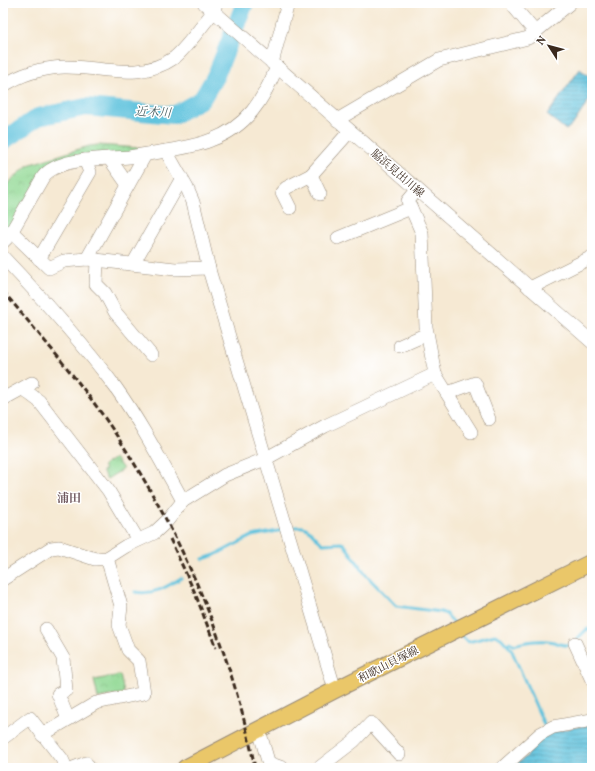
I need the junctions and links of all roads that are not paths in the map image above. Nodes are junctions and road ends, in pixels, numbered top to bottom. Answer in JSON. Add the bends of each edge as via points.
{"nodes":[{"id":1,"x":288,"y":3,"type":"edge"},
{"id":2,"x":516,"y":3,"type":"edge"},
{"id":3,"x":570,"y":3,"type":"edge"},
{"id":4,"x":211,"y":6,"type":"edge"},
{"id":5,"x":536,"y":32,"type":"junction"},
{"id":6,"x":272,"y":63,"type":"junction"},
{"id":7,"x":3,"y":86,"type":"edge"},
{"id":8,"x":337,"y":120,"type":"junction"},
{"id":9,"x":350,"y":131,"type":"junction"},
{"id":10,"x":166,"y":151,"type":"junction"},
{"id":11,"x":145,"y":155,"type":"junction"},
{"id":12,"x":109,"y":158,"type":"junction"},
{"id":13,"x":85,"y":160,"type":"junction"},
{"id":14,"x":311,"y":176,"type":"junction"},
{"id":15,"x":182,"y":178,"type":"junction"},
{"id":16,"x":128,"y":185,"type":"junction"},
{"id":17,"x":418,"y":190,"type":"junction"},
{"id":18,"x":320,"y":194,"type":"dead end"},
{"id":19,"x":290,"y":208,"type":"dead end"},
{"id":20,"x":411,"y":208,"type":"junction"},
{"id":21,"x":11,"y":231,"type":"junction"},
{"id":22,"x":341,"y":233,"type":"dead end"},
{"id":23,"x":3,"y":242,"type":"edge"},
{"id":24,"x":3,"y":257,"type":"edge"},
{"id":25,"x":592,"y":257,"type":"edge"},
{"id":26,"x":39,"y":259,"type":"junction"},
{"id":27,"x":92,"y":260,"type":"junction"},
{"id":28,"x":133,"y":264,"type":"junction"},
{"id":29,"x":209,"y":268,"type":"junction"},
{"id":30,"x":530,"y":288,"type":"junction"},
{"id":31,"x":427,"y":334,"type":"junction"},
{"id":32,"x":592,"y":342,"type":"edge"},
{"id":33,"x":400,"y":346,"type":"dead end"},
{"id":34,"x":151,"y":355,"type":"dead end"},
{"id":35,"x":435,"y":374,"type":"junction"},
{"id":36,"x":447,"y":393,"type":"junction"},
{"id":37,"x":3,"y":400,"type":"edge"},
{"id":38,"x":489,"y":419,"type":"dead end"},
{"id":39,"x":471,"y":432,"type":"dead end"},
{"id":40,"x":265,"y":459,"type":"junction"},
{"id":41,"x":183,"y":501,"type":"junction"},
{"id":42,"x":138,"y":540,"type":"junction"},
{"id":43,"x":107,"y":558,"type":"junction"},
{"id":44,"x":592,"y":562,"type":"edge"},
{"id":45,"x":3,"y":579,"type":"edge"},
{"id":46,"x":46,"y":629,"type":"dead end"},
{"id":47,"x":575,"y":643,"type":"dead end"},
{"id":48,"x":592,"y":680,"type":"edge"},
{"id":49,"x":335,"y":690,"type":"junction"},
{"id":50,"x":68,"y":719,"type":"junction"},
{"id":51,"x":592,"y":720,"type":"edge"},
{"id":52,"x":259,"y":730,"type":"junction"},
{"id":53,"x":42,"y":735,"type":"junction"},
{"id":54,"x":3,"y":738,"type":"edge"},
{"id":55,"x":399,"y":754,"type":"dead end"},
{"id":56,"x":269,"y":766,"type":"edge"},
{"id":57,"x":66,"y":768,"type":"edge"},
{"id":58,"x":73,"y":768,"type":"edge"},
{"id":59,"x":88,"y":768,"type":"edge"},
{"id":60,"x":185,"y":768,"type":"edge"},
{"id":61,"x":283,"y":768,"type":"edge"},
{"id":62,"x":319,"y":768,"type":"edge"},
{"id":63,"x":502,"y":768,"type":"edge"}],
"edges":[{"from":1,"to":6,"type":"street"},
{"from":2,"to":5,"type":"street","via":[[514,7]]},
{"from":3,"to":5,"type":"street"},
{"from":4,"to":6,"type":"street","name":"脇浜見出川線"},
{"from":4,"to":7,"type":"street","via":[[175,57],[151,69],[138,72],[47,68],[26,74]]},
{"from":5,"to":8,"type":"street","via":[[528,38],[439,60]]},
{"from":6,"to":8,"type":"street","name":"脇浜見出川線"},
{"from":6,"to":10,"type":"street","via":[[259,104],[241,123],[211,140]]},
{"from":8,"to":9,"type":"street","name":"脇浜見出川線"},
{"from":9,"to":14,"type":"street"},
{"from":9,"to":17,"type":"street","name":"脇浜見出川線"},
{"from":10,"to":11,"type":"street"},
{"from":10,"to":15,"type":"street"},
{"from":11,"to":12,"type":"street"},
{"from":11,"to":16,"type":"street"},
{"from":12,"to":13,"type":"street"},
{"from":12,"to":16,"type":"street"},
{"from":13,"to":21,"type":"street","via":[[46,173]]},
{"from":13,"to":26,"type":"street","via":[[90,172]]},
{"from":14,"to":18,"type":"street"},
{"from":14,"to":19,"type":"street","via":[[282,192]]},
{"from":15,"to":28,"type":"street"},
{"from":15,"to":29,"type":"street","via":[[193,202]]},
{"from":16,"to":27,"type":"street"},
{"from":17,"to":20,"type":"street","via":[[408,201]]},
{"from":17,"to":30,"type":"street","name":"脇浜見出川線"},
{"from":20,"to":22,"type":"street","via":[[373,219]]},
{"from":20,"to":31,"type":"street","via":[[422,233]]},
{"from":21,"to":23,"type":"street"},
{"from":21,"to":26,"type":"street"},
{"from":24,"to":41,"type":"street","via":[[89,353],[117,390]]},
{"from":25,"to":30,"type":"street"},
{"from":26,"to":27,"type":"street","via":[[49,268],[64,261]]},
{"from":27,"to":28,"type":"street"},
{"from":27,"to":34,"type":"street","via":[[96,284],[105,293],[115,312]]},
{"from":28,"to":29,"type":"street","via":[[175,269]]},
{"from":29,"to":40,"type":"street"},
{"from":30,"to":32,"type":"street","name":"脇浜見出川線"},
{"from":31,"to":33,"type":"street"},
{"from":31,"to":35,"type":"street"},
{"from":35,"to":36,"type":"street"},
{"from":35,"to":40,"type":"street","via":[[325,426]]},
{"from":36,"to":38,"type":"street","via":[[475,383]]},
{"from":36,"to":39,"type":"street"},
{"from":37,"to":42,"type":"street","via":[[28,386],[108,490]]},
{"from":40,"to":41,"type":"street","via":[[225,475]]},
{"from":40,"to":49,"type":"street"},
{"from":41,"to":42,"type":"street","via":[[154,533]]},
{"from":42,"to":43,"type":"street"},
{"from":43,"to":45,"type":"street","via":[[95,559],[59,547],[51,548]]},
{"from":43,"to":50,"type":"street","via":[[121,606],[119,625],[128,650],[138,661],[144,693],[96,703]]},
{"from":44,"to":49,"type":"main road","name":"和歌山貝塚線"},
{"from":46,"to":50,"type":"street","via":[[63,658],[66,690],[58,694]]},
{"from":47,"to":48,"type":"street"},
{"from":49,"to":52,"type":"main road","name":"和歌山貝塚線"},
{"from":50,"to":53,"type":"street"},
{"from":51,"to":63,"type":"street","via":[[553,727],[540,734]]},
{"from":52,"to":56,"type":"street"},
{"from":52,"to":60,"type":"main road","name":"和歌山貝塚線"},
{"from":53,"to":54,"type":"street","via":[[30,718]]},
{"from":53,"to":57,"type":"street","via":[[62,759]]},
{"from":55,"to":62,"type":"street","via":[[371,723],[354,741]]},
{"from":56,"to":61,"type":"street"},
{"from":58,"to":59,"type":"street","via":[[86,763]]}]}
